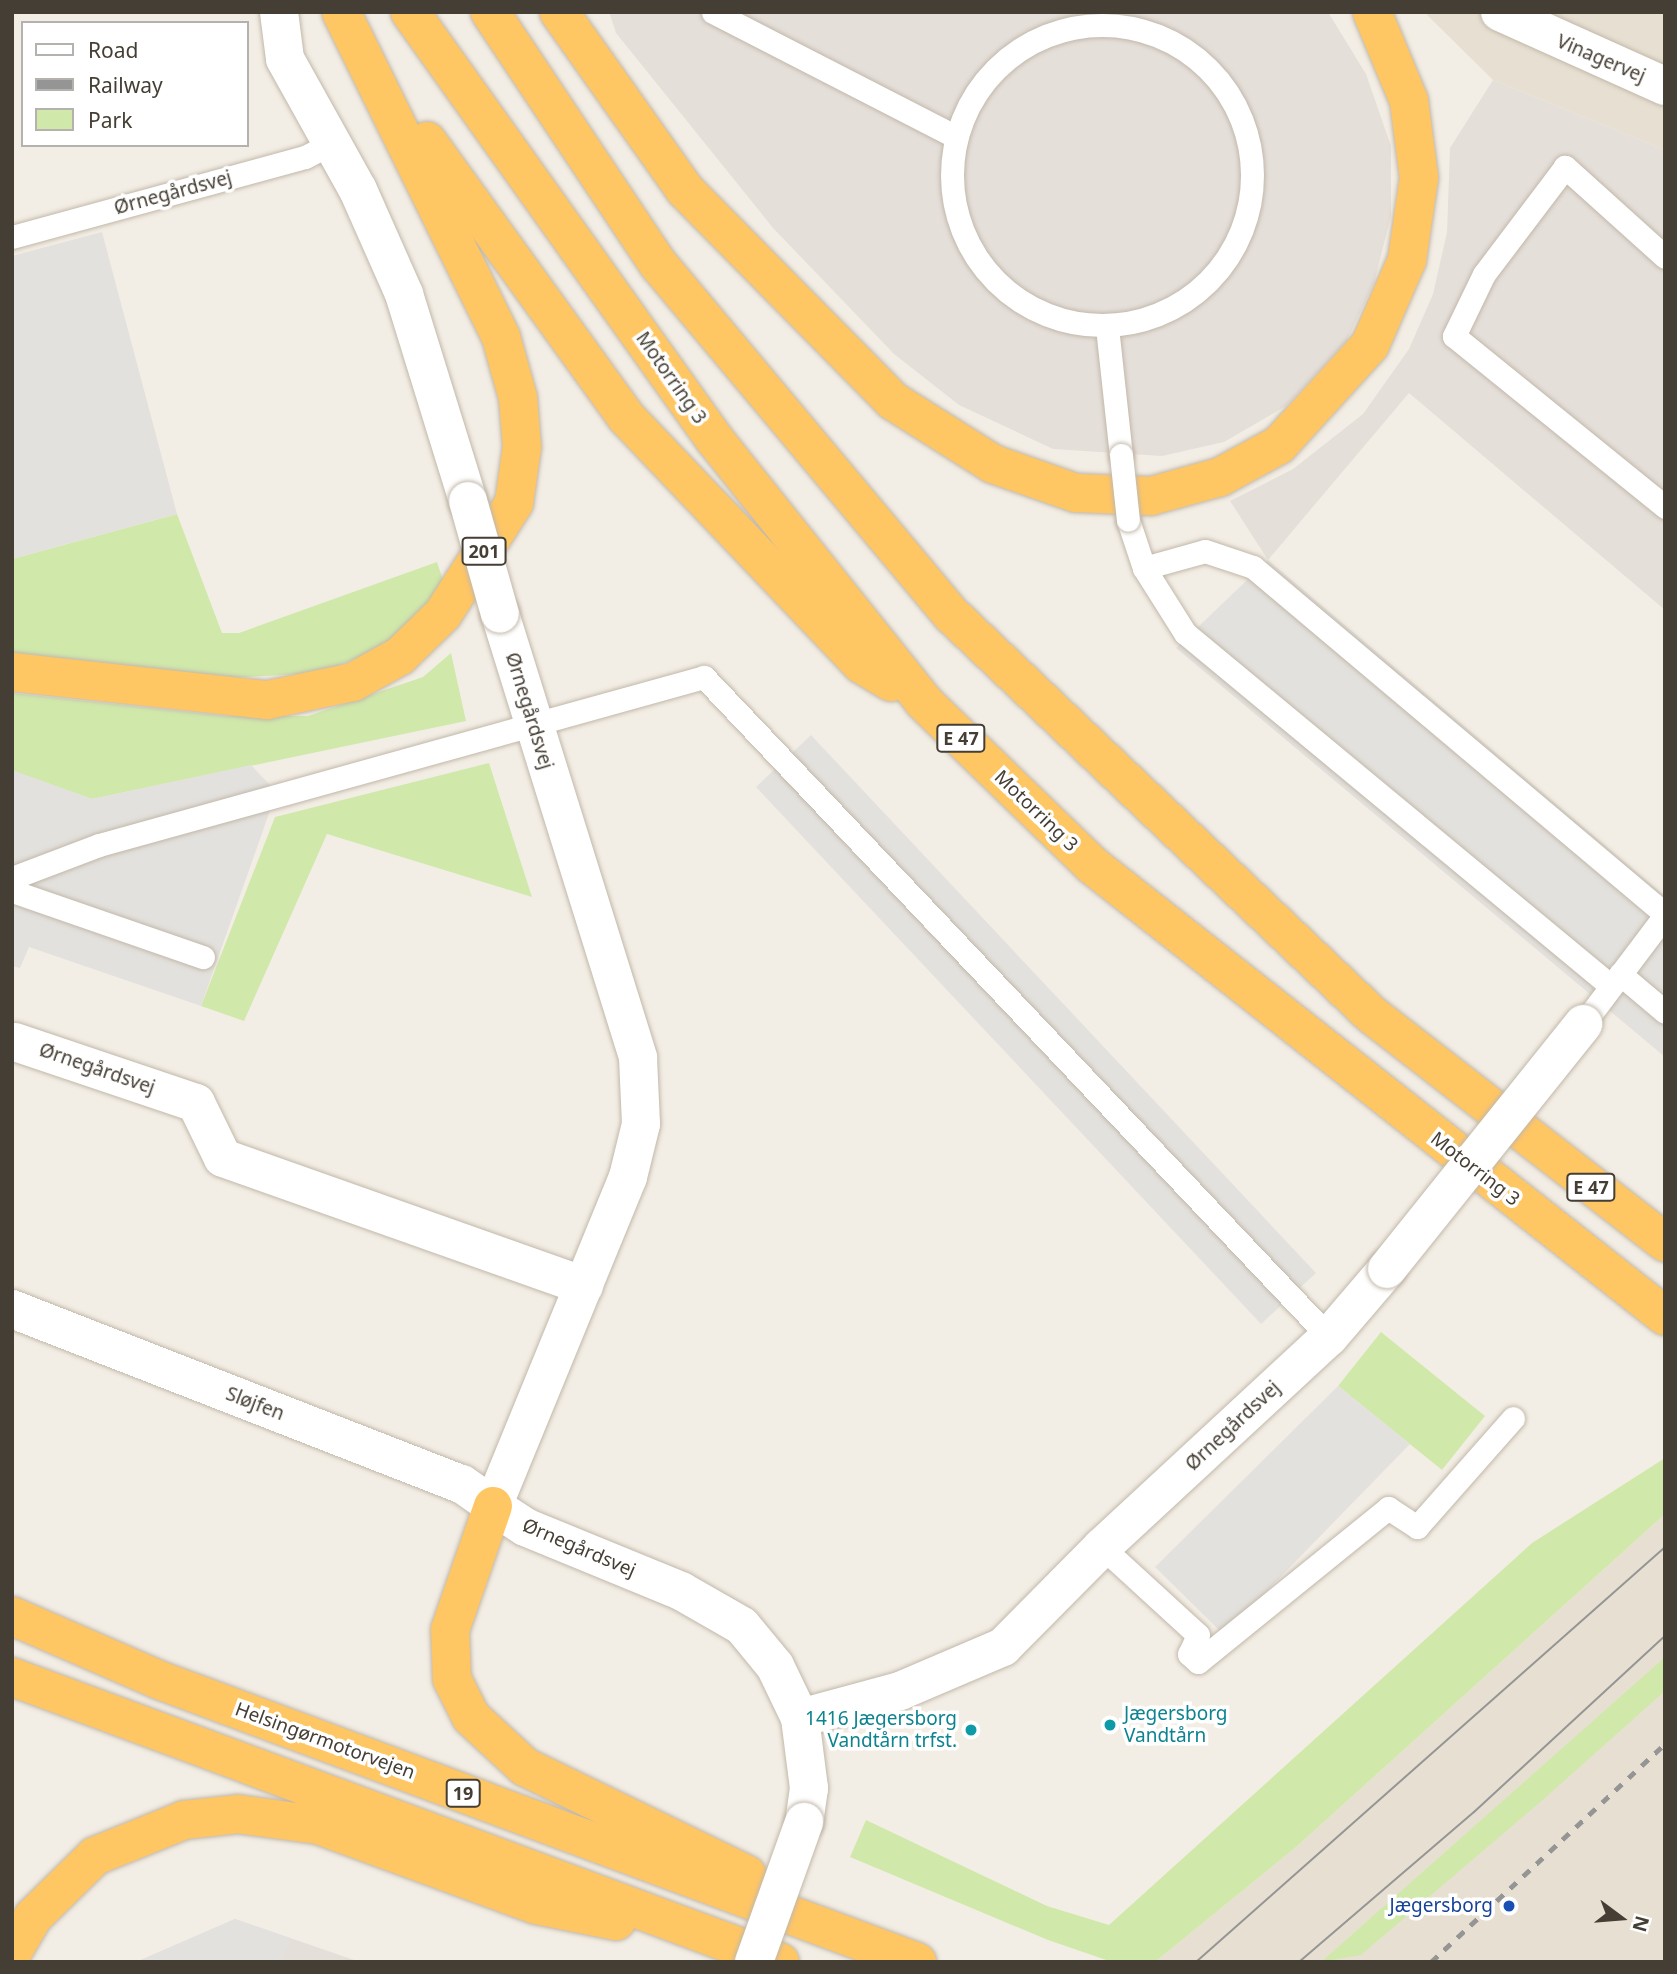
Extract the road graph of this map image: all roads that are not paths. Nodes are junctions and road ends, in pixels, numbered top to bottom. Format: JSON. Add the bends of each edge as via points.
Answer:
{"nodes":[{"id":1,"x":279,"y":12,"type":"edge"},
{"id":2,"x":341,"y":12,"type":"edge"},
{"id":3,"x":410,"y":12,"type":"edge"},
{"id":4,"x":490,"y":12,"type":"edge"},
{"id":5,"x":559,"y":12,"type":"edge"},
{"id":6,"x":713,"y":12,"type":"edge"},
{"id":7,"x":1372,"y":12,"type":"edge"},
{"id":8,"x":1500,"y":12,"type":"edge"},
{"id":9,"x":368,"y":60,"type":"junction"},
{"id":10,"x":1665,"y":86,"type":"edge"},
{"id":11,"x":956,"y":137,"type":"junction"},
{"id":12,"x":331,"y":144,"type":"junction"},
{"id":13,"x":12,"y":237,"type":"edge"},
{"id":14,"x":1665,"y":257,"type":"edge"},
{"id":15,"x":1107,"y":327,"type":"junction"},
{"id":16,"x":1665,"y":507,"type":"edge"},
{"id":17,"x":1144,"y":568,"type":"junction"},
{"id":18,"x":12,"y":672,"type":"edge"},
{"id":19,"x":924,"y":702,"type":"junction"},
{"id":20,"x":532,"y":723,"type":"junction"},
{"id":21,"x":12,"y":878,"type":"edge"},
{"id":22,"x":12,"y":891,"type":"edge"},
{"id":23,"x":1665,"y":915,"type":"edge"},
{"id":24,"x":204,"y":957,"type":"dead end"},
{"id":25,"x":1616,"y":980,"type":"junction"},
{"id":26,"x":1665,"y":1012,"type":"edge"},
{"id":27,"x":1583,"y":1024,"type":"joint"},
{"id":28,"x":15,"y":1042,"type":"dead end"},
{"id":29,"x":1665,"y":1242,"type":"edge"},
{"id":30,"x":584,"y":1286,"type":"junction"},
{"id":31,"x":12,"y":1310,"type":"edge"},
{"id":32,"x":1665,"y":1316,"type":"edge"},
{"id":33,"x":1329,"y":1337,"type":"junction"},
{"id":34,"x":1513,"y":1418,"type":"dead end"},
{"id":35,"x":493,"y":1506,"type":"junction"},
{"id":36,"x":1102,"y":1547,"type":"junction"},
{"id":37,"x":12,"y":1616,"type":"edge"},
{"id":38,"x":12,"y":1677,"type":"edge"},
{"id":39,"x":800,"y":1718,"type":"junction"},
{"id":40,"x":12,"y":1953,"type":"edge"},
{"id":41,"x":742,"y":1953,"type":"edge"},
{"id":42,"x":780,"y":1962,"type":"edge"},
{"id":43,"x":917,"y":1962,"type":"edge"},
{"id":44,"x":925,"y":1962,"type":"edge"}],
"edges":[{"from":1,"to":12,"type":"street","name":"Ørnegårdsvej","via":[[285,59]]},
{"from":2,"to":9,"type":"highway"},
{"from":3,"to":19,"type":"highway","name":"Motorring 3","number":"E 47","via":[[715,440]]},
{"from":4,"to":29,"type":"highway","number":"E 47","via":[[659,265],[953,617],[1372,1014]]},
{"from":5,"to":7,"type":"highway","via":[[685,190],[893,401],[993,464],[1076,493],[1151,496],[1220,477],[1279,445],[1370,345],[1407,260],[1419,178],[1409,101]]},
{"from":6,"to":11,"type":"lane"},
{"from":8,"to":10,"type":"street","name":"Vinagervej"},
{"from":9,"to":18,"type":"highway","number":"201","via":[[501,337],[519,410],[514,503],[443,614],[400,656],[353,682],[267,700]]},
{"from":9,"to":19,"type":"highway","via":[[626,417],[861,664]]},
{"from":11,"to":15,"type":"lane","via":[[951,177],[956,217],[972,253],[997,285],[1029,308],[1067,323]]},
{"from":11,"to":15,"type":"lane","via":[[975,93],[1006,58],[1071,29],[1094,24],[1142,29],[1185,49],[1220,80],[1248,145],[1253,169],[1248,216],[1227,259],[1195,294],[1153,318]]},
{"from":12,"to":13,"type":"lane","name":"Ørnegårdsvej","via":[[305,157]]},
{"from":12,"to":20,"type":"street","name":"Ørnegårdsvej","bridge":true,"via":[[404,294]]},
{"from":14,"to":16,"type":"lane","via":[[1565,167],[1484,274],[1454,336]]},
{"from":15,"to":17,"type":"lane","bridge":true,"via":[[1128,520]]},
{"from":17,"to":23,"type":"lane","via":[[1205,551],[1253,566]]},
{"from":17,"to":25,"type":"lane","via":[[1185,633]]},
{"from":19,"to":32,"type":"highway","name":"Motorring 3","number":"E 47","via":[[1092,865]]},
{"from":20,"to":21,"type":"lane","via":[[99,845]]},
{"from":20,"to":30,"type":"street","name":"Ørnegårdsvej","via":[[638,1058],[641,1124],[628,1177]]},
{"from":20,"to":33,"type":"lane","via":[[704,677]]},
{"from":22,"to":24,"type":"lane"},
{"from":23,"to":25,"type":"lane"},
{"from":25,"to":26,"type":"lane"},
{"from":25,"to":27,"type":"lane"},
{"from":27,"to":33,"type":"street","name":"Ørnegårdsvej","bridge":true},
{"from":28,"to":30,"type":"street","name":"Ørnegårdsvej","via":[[196,1102],[223,1158]]},
{"from":30,"to":35,"type":"street","name":"Ørnegårdsvej"},
{"from":31,"to":35,"type":"street","name":"Sløjfen","via":[[462,1485]]},
{"from":33,"to":36,"type":"street","name":"Ørnegårdsvej"},
{"from":34,"to":36,"type":"lane","via":[[1417,1527],[1388,1508],[1198,1662],[1189,1654],[1198,1636]]},
{"from":35,"to":39,"type":"street","name":"Ørnegårdsvej","via":[[525,1527],[681,1591],[742,1626],[775,1666]]},
{"from":35,"to":44,"type":"highway","via":[[450,1630],[452,1679],[484,1733],[525,1767]]},
{"from":36,"to":39,"type":"street","name":"Ørnegårdsvej","via":[[1003,1647],[900,1691]]},
{"from":37,"to":43,"type":"highway","name":"Helsingørmotorvejen","number":"19","via":[[159,1679]]},
{"from":38,"to":41,"type":"highway","number":"19"},
{"from":39,"to":41,"type":"street","name":"Ørnegårdsvej","bridge":true,"via":[[809,1788],[804,1822]]},
{"from":40,"to":41,"type":"highway","via":[[33,1917],[95,1856],[184,1821],[238,1814],[318,1825],[537,1905]]},
{"from":41,"to":42,"type":"highway","number":"19"}]}
